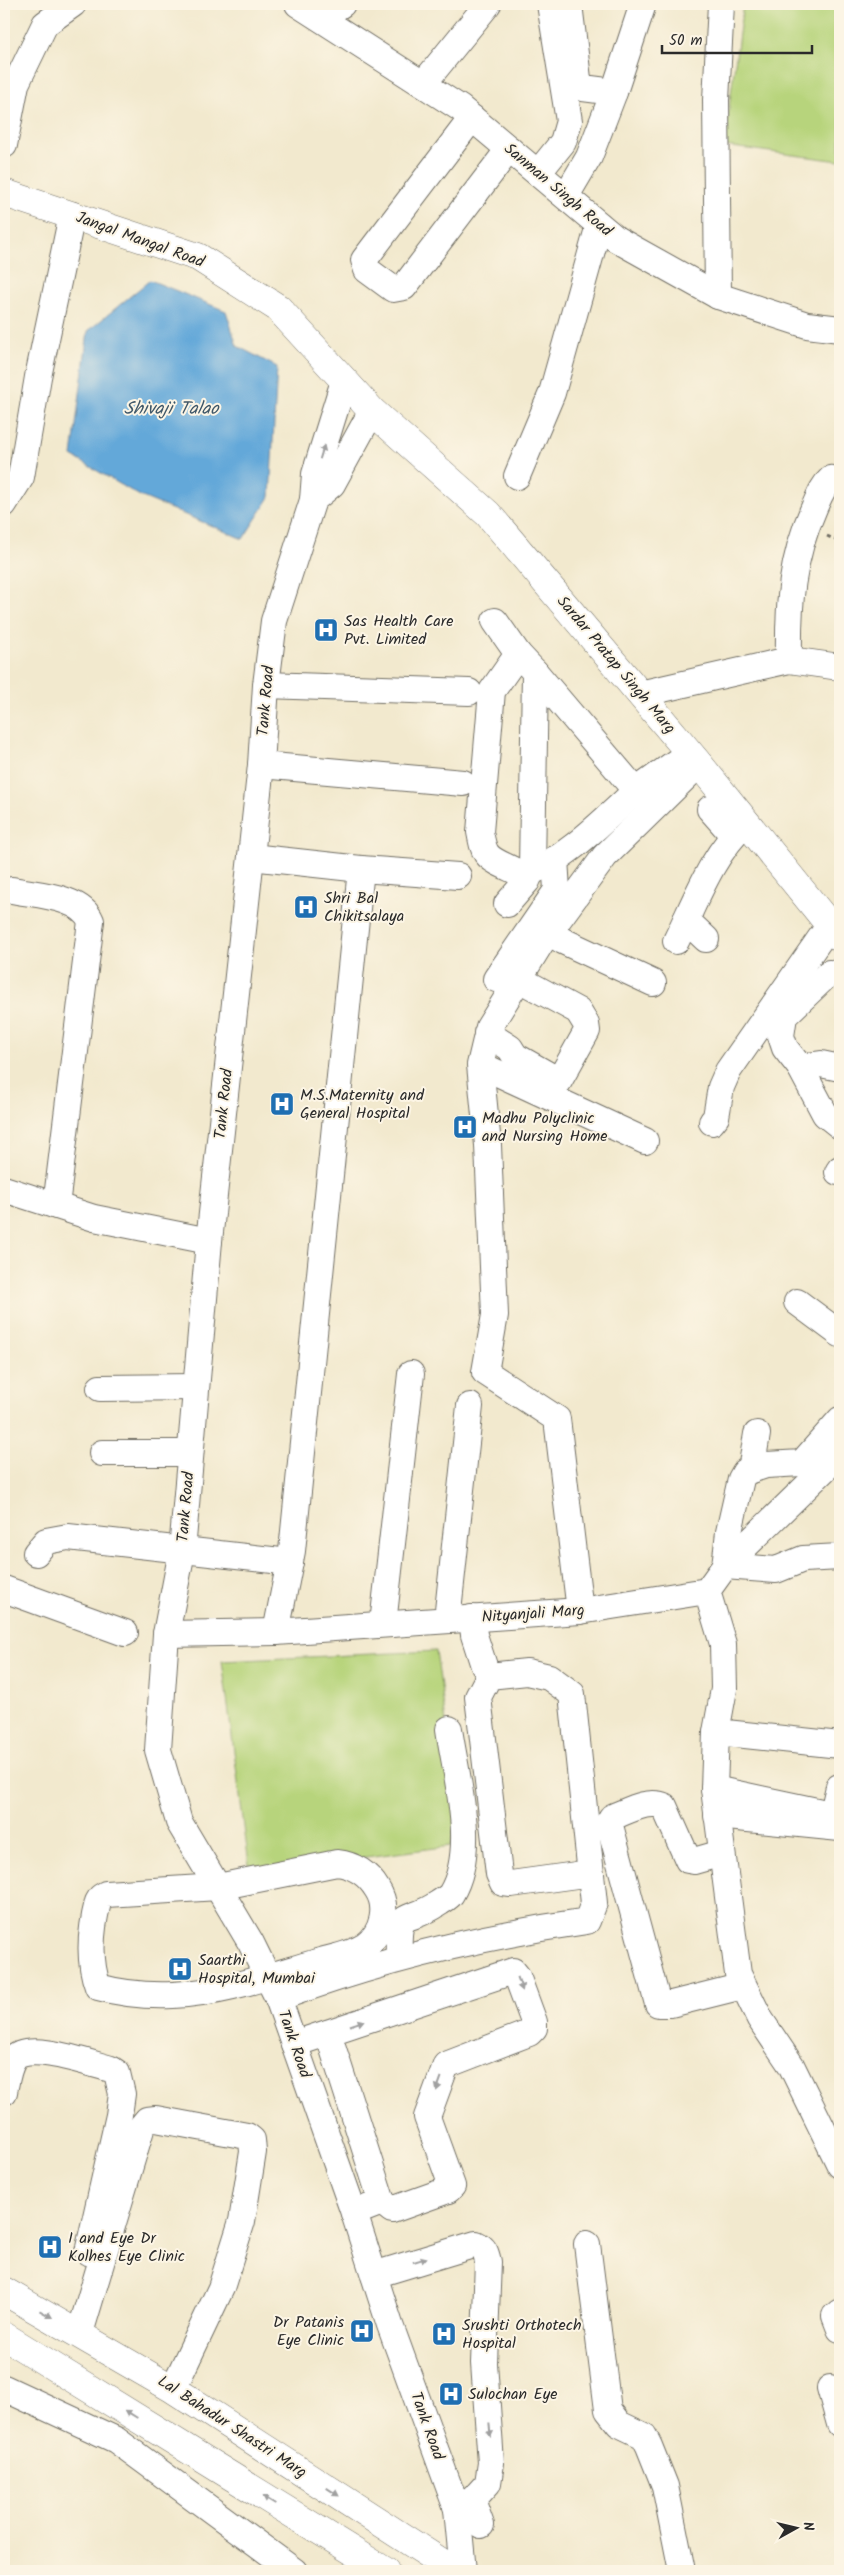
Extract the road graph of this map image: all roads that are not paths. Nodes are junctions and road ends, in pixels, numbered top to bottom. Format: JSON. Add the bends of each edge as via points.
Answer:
{"nodes":[{"id":1,"x":72,"y":4,"type":"edge"},
{"id":2,"x":298,"y":4,"type":"edge"},
{"id":3,"x":342,"y":4,"type":"edge"},
{"id":4,"x":488,"y":4,"type":"edge"},
{"id":5,"x":550,"y":4,"type":"edge"},
{"id":6,"x":569,"y":4,"type":"edge"},
{"id":7,"x":643,"y":4,"type":"edge"},
{"id":8,"x":721,"y":4,"type":"edge"},
{"id":9,"x":321,"y":18,"type":"junction"},
{"id":10,"x":422,"y":84,"type":"junction"},
{"id":11,"x":614,"y":92,"type":"junction"},
{"id":12,"x":472,"y":118,"type":"junction"},
{"id":13,"x":4,"y":146,"type":"edge"},
{"id":14,"x":509,"y":149,"type":"junction"},
{"id":15,"x":538,"y":173,"type":"junction"},
{"id":16,"x":4,"y":192,"type":"edge"},
{"id":17,"x":566,"y":196,"type":"junction"},
{"id":18,"x":72,"y":215,"type":"junction"},
{"id":19,"x":599,"y":225,"type":"junction"},
{"id":20,"x":718,"y":296,"type":"junction"},
{"id":21,"x":840,"y":329,"type":"edge"},
{"id":22,"x":344,"y":381,"type":"junction"},
{"id":23,"x":372,"y":411,"type":"junction"},
{"id":24,"x":516,"y":476,"type":"dead end"},
{"id":25,"x":840,"y":483,"type":"edge"},
{"id":26,"x":313,"y":500,"type":"junction"},
{"id":27,"x":4,"y":504,"type":"edge"},
{"id":28,"x":495,"y":621,"type":"dead end"},
{"id":29,"x":789,"y":660,"type":"junction"},
{"id":30,"x":527,"y":663,"type":"junction"},
{"id":31,"x":840,"y":667,"type":"edge"},
{"id":32,"x":266,"y":685,"type":"junction"},
{"id":33,"x":469,"y":692,"type":"dead end"},
{"id":34,"x":640,"y":694,"type":"junction"},
{"id":35,"x":694,"y":758,"type":"junction"},
{"id":36,"x":261,"y":766,"type":"junction"},
{"id":37,"x":463,"y":783,"type":"dead end"},
{"id":38,"x":636,"y":791,"type":"junction"},
{"id":39,"x":710,"y":809,"type":"dead end"},
{"id":40,"x":740,"y":829,"type":"junction"},
{"id":41,"x":251,"y":857,"type":"junction"},
{"id":42,"x":543,"y":865,"type":"junction"},
{"id":43,"x":361,"y":869,"type":"junction"},
{"id":44,"x":458,"y":876,"type":"dead end"},
{"id":45,"x":12,"y":890,"type":"dead end"},
{"id":46,"x":507,"y":904,"type":"dead end"},
{"id":47,"x":549,"y":932,"type":"junction"},
{"id":48,"x":834,"y":932,"type":"edge"},
{"id":49,"x":706,"y":939,"type":"dead end"},
{"id":50,"x":829,"y":973,"type":"dead end"},
{"id":51,"x":508,"y":979,"type":"junction"},
{"id":52,"x":653,"y":983,"type":"dead end"},
{"id":53,"x":488,"y":1033,"type":"junction"},
{"id":54,"x":485,"y":1067,"type":"junction"},
{"id":55,"x":800,"y":1067,"type":"junction"},
{"id":56,"x":840,"y":1068,"type":"edge"},
{"id":57,"x":712,"y":1122,"type":"dead end"},
{"id":58,"x":840,"y":1126,"type":"edge"},
{"id":59,"x":645,"y":1141,"type":"dead end"},
{"id":60,"x":4,"y":1189,"type":"edge"},
{"id":61,"x":56,"y":1206,"type":"junction"},
{"id":62,"x":209,"y":1241,"type":"junction"},
{"id":63,"x":797,"y":1302,"type":"dead end"},
{"id":64,"x":840,"y":1334,"type":"edge"},
{"id":65,"x":411,"y":1374,"type":"dead end"},
{"id":66,"x":196,"y":1387,"type":"junction"},
{"id":67,"x":100,"y":1388,"type":"dead end"},
{"id":68,"x":470,"y":1406,"type":"dead end"},
{"id":69,"x":840,"y":1420,"type":"edge"},
{"id":70,"x":757,"y":1434,"type":"dead end"},
{"id":71,"x":102,"y":1453,"type":"dead end"},
{"id":72,"x":190,"y":1453,"type":"junction"},
{"id":73,"x":840,"y":1454,"type":"edge"},
{"id":74,"x":751,"y":1470,"type":"junction"},
{"id":75,"x":182,"y":1551,"type":"junction"},
{"id":76,"x":36,"y":1553,"type":"dead end"},
{"id":77,"x":840,"y":1557,"type":"edge"},
{"id":78,"x":290,"y":1562,"type":"junction"},
{"id":79,"x":725,"y":1566,"type":"junction"},
{"id":80,"x":4,"y":1588,"type":"edge"},
{"id":81,"x":706,"y":1591,"type":"junction"},
{"id":82,"x":580,"y":1611,"type":"junction"},
{"id":83,"x":472,"y":1618,"type":"junction"},
{"id":84,"x":447,"y":1620,"type":"junction"},
{"id":85,"x":383,"y":1624,"type":"junction"},
{"id":86,"x":276,"y":1632,"type":"junction"},
{"id":87,"x":125,"y":1633,"type":"dead end"},
{"id":88,"x":166,"y":1634,"type":"junction"},
{"id":89,"x":484,"y":1666,"type":"dead end"},
{"id":90,"x":449,"y":1729,"type":"dead end"},
{"id":91,"x":716,"y":1732,"type":"junction"},
{"id":92,"x":840,"y":1745,"type":"edge"},
{"id":93,"x":839,"y":1787,"type":"dead end"},
{"id":94,"x":714,"y":1789,"type":"junction"},
{"id":95,"x":717,"y":1816,"type":"junction"},
{"id":96,"x":840,"y":1828,"type":"edge"},
{"id":97,"x":722,"y":1853,"type":"junction"},
{"id":98,"x":591,"y":1873,"type":"junction"},
{"id":99,"x":218,"y":1887,"type":"junction"},
{"id":100,"x":398,"y":1958,"type":"junction"},
{"id":101,"x":743,"y":1986,"type":"junction"},
{"id":102,"x":273,"y":1988,"type":"junction"},
{"id":103,"x":328,"y":2033,"type":"junction"},
{"id":104,"x":294,"y":2044,"type":"junction"},
{"id":105,"x":4,"y":2092,"type":"edge"},
{"id":106,"x":831,"y":2127,"type":"edge"},
{"id":107,"x":840,"y":2165,"type":"edge"},
{"id":108,"x":382,"y":2202,"type":"junction"},
{"id":109,"x":354,"y":2213,"type":"junction"},
{"id":110,"x":588,"y":2244,"type":"dead end"},
{"id":111,"x":374,"y":2275,"type":"junction"},
{"id":112,"x":4,"y":2291,"type":"edge"},
{"id":113,"x":840,"y":2312,"type":"edge"},
{"id":114,"x":840,"y":2329,"type":"edge"},
{"id":115,"x":75,"y":2330,"type":"junction"},
{"id":116,"x":4,"y":2336,"type":"edge"},
{"id":117,"x":4,"y":2388,"type":"edge"},
{"id":118,"x":830,"y":2388,"type":"dead end"},
{"id":119,"x":174,"y":2389,"type":"junction"},
{"id":120,"x":840,"y":2424,"type":"edge"},
{"id":121,"x":464,"y":2505,"type":"junction"},
{"id":122,"x":482,"y":2525,"type":"dead end"},
{"id":123,"x":294,"y":2571,"type":"edge"},
{"id":124,"x":385,"y":2571,"type":"edge"},
{"id":125,"x":455,"y":2571,"type":"edge"},
{"id":126,"x":463,"y":2571,"type":"edge"},
{"id":127,"x":682,"y":2571,"type":"edge"}],
"edges":[{"from":1,"to":13,"type":"street","via":[[45,24],[24,67],[16,84]]},
{"from":2,"to":9,"type":"street","name":"Sanman Singh Road"},
{"from":3,"to":9,"type":"street"},
{"from":4,"to":10,"type":"street"},
{"from":5,"to":15,"type":"street","via":[[569,121],[563,142]]},
{"from":6,"to":11,"type":"street","via":[[578,79],[583,88]]},
{"from":7,"to":11,"type":"street"},
{"from":8,"to":20,"type":"street","via":[[716,100]]},
{"from":9,"to":10,"type":"street","name":"Sanman Singh Road"},
{"from":10,"to":12,"type":"street","name":"Sanman Singh Road"},
{"from":11,"to":17,"type":"street","via":[[589,157]]},
{"from":12,"to":14,"type":"street","name":"Sanman Singh Road"},
{"from":12,"to":14,"type":"street","via":[[364,260],[368,270],[393,289],[404,287]]},
{"from":14,"to":15,"type":"street","name":"Sanman Singh Road"},
{"from":15,"to":17,"type":"street","name":"Sanman Singh Road"},
{"from":16,"to":18,"type":"main road","name":"Jangal Mangal Road"},
{"from":17,"to":19,"type":"street","name":"Sanman Singh Road"},
{"from":18,"to":22,"type":"main road","name":"Jangal Mangal Road","via":[[198,257],[278,308]]},
{"from":18,"to":27,"type":"street","via":[[21,477]]},
{"from":19,"to":20,"type":"street","name":"Sanman Singh Road","via":[[616,239]]},
{"from":19,"to":24,"type":"street","via":[[552,393]]},
{"from":20,"to":21,"type":"street","name":"Sanman Singh Road","via":[[807,325]]},
{"from":22,"to":23,"type":"main road","name":"Jangal Mangal Road"},
{"from":26,"to":22,"type":"street","name":"Tank Road","one_way":true,"via":[[316,474]]},
{"from":23,"to":26,"type":"street","via":[[332,484]]},
{"from":23,"to":34,"type":"main road","name":"Sardar Pratap Singh Marg","via":[[488,514]]},
{"from":25,"to":29,"type":"street","via":[[832,479],[824,485],[795,564],[789,612]]},
{"from":26,"to":32,"type":"street","name":"Tank Road","via":[[274,621]]},
{"from":28,"to":30,"type":"street"},
{"from":29,"to":31,"type":"street"},
{"from":29,"to":34,"type":"street"},
{"from":30,"to":38,"type":"street"},
{"from":30,"to":42,"type":"street"},
{"from":30,"to":42,"type":"street","via":[[492,691],[480,832],[484,853],[494,861],[521,873]]},
{"from":32,"to":33,"type":"street"},
{"from":32,"to":36,"type":"street","name":"Tank Road"},
{"from":34,"to":35,"type":"main road","name":"Sardar Pratap Singh Marg"},
{"from":35,"to":38,"type":"street"},
{"from":35,"to":40,"type":"main road","name":"Sardar Pratap Singh Marg"},
{"from":35,"to":47,"type":"street","via":[[626,849]]},
{"from":36,"to":37,"type":"street"},
{"from":36,"to":41,"type":"street","name":"Tank Road"},
{"from":38,"to":42,"type":"street"},
{"from":39,"to":40,"type":"street"},
{"from":40,"to":48,"type":"main road","name":"Sardar Pratap Singh Marg"},
{"from":40,"to":49,"type":"street","via":[[709,871],[681,930]]},
{"from":41,"to":43,"type":"street"},
{"from":41,"to":62,"type":"street","name":"Tank Road"},
{"from":42,"to":46,"type":"street"},
{"from":42,"to":51,"type":"street","via":[[557,890]]},
{"from":43,"to":44,"type":"street"},
{"from":43,"to":78,"type":"street"},
{"from":45,"to":61,"type":"street","via":[[71,902],[87,912],[91,921]]},
{"from":47,"to":51,"type":"street"},
{"from":47,"to":52,"type":"street","via":[[562,942]]},
{"from":48,"to":57,"type":"street","via":[[728,1071]]},
{"from":50,"to":55,"type":"street","via":[[784,1016],[781,1036]]},
{"from":51,"to":53,"type":"street"},
{"from":51,"to":53,"type":"street","via":[[578,1011],[586,1024],[587,1031],[569,1086],[514,1056],[510,1048]]},
{"from":53,"to":54,"type":"street"},
{"from":54,"to":59,"type":"street"},
{"from":54,"to":82,"type":"street","via":[[495,1315],[485,1372],[557,1420]]},
{"from":55,"to":56,"type":"street","via":[[821,1064]]},
{"from":55,"to":58,"type":"street","via":[[825,1114]]},
{"from":60,"to":61,"type":"street"},
{"from":61,"to":62,"type":"street","via":[[94,1218]]},
{"from":62,"to":66,"type":"street","name":"Tank Road"},
{"from":63,"to":64,"type":"street"},
{"from":65,"to":85,"type":"street"},
{"from":66,"to":67,"type":"street"},
{"from":66,"to":72,"type":"street","name":"Tank Road"},
{"from":68,"to":84,"type":"street"},
{"from":69,"to":74,"type":"street","via":[[802,1462],[766,1465]]},
{"from":70,"to":74,"type":"street"},
{"from":71,"to":72,"type":"street"},
{"from":72,"to":75,"type":"street","name":"Tank Road"},
{"from":73,"to":79,"type":"street"},
{"from":74,"to":79,"type":"street","via":[[745,1472],[741,1479],[728,1532]]},
{"from":75,"to":76,"type":"street","via":[[68,1537],[46,1541]]},
{"from":75,"to":78,"type":"street"},
{"from":75,"to":88,"type":"street","name":"Tank Road"},
{"from":77,"to":79,"type":"street","via":[[803,1559],[776,1570]]},
{"from":78,"to":86,"type":"street"},
{"from":79,"to":81,"type":"street"},
{"from":80,"to":87,"type":"street"},
{"from":81,"to":82,"type":"street","name":"Nityanjali Marg"},
{"from":81,"to":91,"type":"street","via":[[723,1644],[724,1689]]},
{"from":82,"to":83,"type":"street","name":"Nityanjali Marg"},
{"from":83,"to":84,"type":"street","name":"Nityanjali Marg"},
{"from":83,"to":89,"type":"street"},
{"from":84,"to":85,"type":"street","name":"Nityanjali Marg"},
{"from":85,"to":86,"type":"street","name":"Nityanjali Marg"},
{"from":86,"to":88,"type":"street","name":"Nityanjali Marg"},
{"from":88,"to":99,"type":"street","name":"Tank Road","via":[[158,1750],[180,1822]]},
{"from":90,"to":100,"type":"street","via":[[462,1813],[463,1860],[450,1896],[431,1909],[410,1915],[401,1922]]},
{"from":91,"to":92,"type":"street"},
{"from":91,"to":94,"type":"street"},
{"from":93,"to":94,"type":"street","via":[[834,1808],[826,1813]]},
{"from":94,"to":95,"type":"street"},
{"from":95,"to":96,"type":"street"},
{"from":95,"to":97,"type":"street"},
{"from":97,"to":101,"type":"street","via":[[738,1974]]},
{"from":97,"to":101,"type":"street","via":[[688,1860],[664,1806],[659,1804],[651,1803],[612,1816],[609,1822],[658,2004],[671,2004]]},
{"from":98,"to":98,"type":"street","via":[[572,1694],[549,1676],[528,1672],[489,1676],[478,1697],[499,1874],[503,1883]]},
{"from":98,"to":100,"type":"street","via":[[594,1903],[587,1921],[530,1929]]},
{"from":99,"to":102,"type":"street","name":"Tank Road"},
{"from":99,"to":102,"type":"street","via":[[337,1863],[357,1869],[378,1890],[384,1918],[365,1946]]},
{"from":99,"to":102,"type":"street","via":[[106,1894],[101,1897],[94,1917],[92,1944],[98,1987],[124,1994],[175,1995]]},
{"from":100,"to":102,"type":"street"},
{"from":101,"to":106,"type":"street","via":[[760,2019]]},
{"from":102,"to":104,"type":"street","name":"Tank Road"},
{"from":103,"to":104,"type":"street"},
{"from":103,"to":108,"type":"street"},
{"from":103,"to":108,"type":"street","one_way":true,"via":[[513,1971],[534,2022],[529,2033],[446,2066],[427,2117],[452,2186],[392,2210]]},
{"from":104,"to":109,"type":"street","name":"Tank Road"},
{"from":105,"to":115,"type":"street","via":[[14,2059],[22,2053],[38,2051],[111,2069],[117,2073],[120,2082],[119,2115]]},
{"from":106,"to":107,"type":"street"},
{"from":108,"to":109,"type":"street"},
{"from":109,"to":111,"type":"street","name":"Tank Road"},
{"from":110,"to":127,"type":"street","via":[[608,2410],[619,2424],[644,2436],[649,2446],[665,2486]]},
{"from":111,"to":121,"type":"street","name":"Tank Road","via":[[390,2325]]},
{"from":111,"to":121,"type":"street","one_way":true,"via":[[476,2244],[486,2253],[484,2363],[491,2463],[488,2484]]},
{"from":112,"to":115,"type":"main road","name":"Lal Bahadur Shastri Marg","one_way":true},
{"from":113,"to":114,"type":"street","via":[[835,2316]]},
{"from":115,"to":119,"type":"main road","name":"Lal Bahadur Shastri Marg"},
{"from":115,"to":119,"type":"street","via":[[142,2126],[147,2120],[247,2136],[252,2140],[253,2152],[242,2221],[221,2288]]},
{"from":124,"to":116,"type":"main road","one_way":true},
{"from":117,"to":123,"type":"street","via":[[116,2440]]},
{"from":118,"to":120,"type":"street"},
{"from":119,"to":125,"type":"main road","name":"Lal Bahadur Shastri Marg","one_way":true},
{"from":121,"to":122,"type":"street"},
{"from":121,"to":126,"type":"street","name":"Tank Road"}]}
